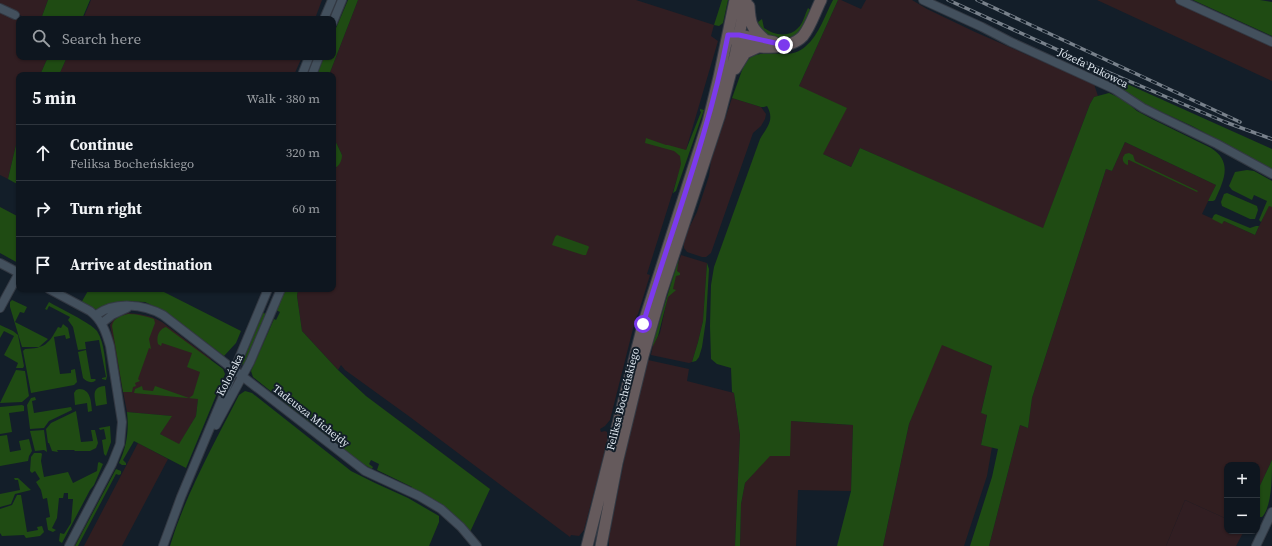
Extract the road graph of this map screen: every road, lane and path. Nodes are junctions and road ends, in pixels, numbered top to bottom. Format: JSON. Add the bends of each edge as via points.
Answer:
{"nodes":[{"id":1,"x":332,"y":0,"type":"edge"},
{"id":2,"x":342,"y":0,"type":"edge"},
{"id":3,"x":735,"y":0,"type":"edge"},
{"id":4,"x":747,"y":0,"type":"edge"},
{"id":5,"x":821,"y":0,"type":"edge"},
{"id":6,"x":923,"y":0,"type":"edge"},
{"id":7,"x":1180,"y":0,"type":"edge"},
{"id":8,"x":0,"y":8,"type":"edge"},
{"id":9,"x":15,"y":15,"type":"dead end"},
{"id":10,"x":325,"y":16,"type":"edge"},
{"id":11,"x":335,"y":16,"type":"edge"},
{"id":12,"x":728,"y":35,"type":"junction"},
{"id":13,"x":738,"y":38,"type":"junction"},
{"id":14,"x":1272,"y":42,"type":"edge"},
{"id":15,"x":761,"y":43,"type":"junction"},
{"id":16,"x":308,"y":60,"type":"edge"},
{"id":17,"x":318,"y":60,"type":"edge"},
{"id":18,"x":303,"y":72,"type":"edge"},
{"id":19,"x":313,"y":72,"type":"edge"},
{"id":20,"x":729,"y":78,"type":"junction"},
{"id":21,"x":1272,"y":174,"type":"edge"},
{"id":22,"x":0,"y":263,"type":"edge"},
{"id":23,"x":16,"y":271,"type":"edge"},
{"id":24,"x":16,"y":279,"type":"edge"},
{"id":25,"x":54,"y":292,"type":"edge"},
{"id":26,"x":267,"y":292,"type":"edge"},
{"id":27,"x":280,"y":292,"type":"edge"},
{"id":28,"x":130,"y":306,"type":"junction"},
{"id":29,"x":0,"y":308,"type":"edge"},
{"id":30,"x":96,"y":315,"type":"junction"},
{"id":31,"x":102,"y":323,"type":"junction"},
{"id":32,"x":235,"y":371,"type":"junction"},
{"id":33,"x":242,"y":377,"type":"junction"},
{"id":34,"x":193,"y":469,"type":"junction"},
{"id":35,"x":1272,"y":512,"type":"edge"},
{"id":36,"x":69,"y":546,"type":"edge"},
{"id":37,"x":163,"y":546,"type":"edge"},
{"id":38,"x":477,"y":546,"type":"edge"},
{"id":39,"x":587,"y":546,"type":"edge"},
{"id":40,"x":601,"y":546,"type":"edge"},
{"id":41,"x":1256,"y":546,"type":"edge"}],
"edges":[{"from":1,"to":10,"type":"street"},
{"from":2,"to":11,"type":"street"},
{"from":3,"to":12,"type":"main road","name":"Feliksa Bocheńskiego"},
{"from":4,"to":13,"type":"main road","name":"Feliksa Bocheńskiego"},
{"from":4,"to":15,"type":"main road","via":[[751,24]]},
{"from":5,"to":15,"type":"main road","via":[[804,34],[794,42],[774,47]]},
{"from":6,"to":21,"type":"street","name":"Józefa Pukowca","via":[[1104,84],[1159,116]]},
{"from":7,"to":14,"type":"street"},
{"from":8,"to":9,"type":"street"},
{"from":12,"to":13,"type":"main road"},
{"from":12,"to":39,"type":"main road","name":"Feliksa Bocheńskiego","via":[[704,134],[636,347]]},
{"from":13,"to":15,"type":"main road"},
{"from":13,"to":20,"type":"main road","name":"Feliksa Bocheńskiego"},
{"from":15,"to":20,"type":"main road","via":[[745,53]]},
{"from":16,"to":18,"type":"street"},
{"from":17,"to":19,"type":"street"},
{"from":20,"to":40,"type":"main road","name":"Feliksa Bocheńskiego","via":[[719,117],[650,329],[620,449]]},
{"from":22,"to":23,"type":"street"},
{"from":24,"to":29,"type":"street"},
{"from":25,"to":30,"type":"street"},
{"from":26,"to":32,"type":"street","name":"Kolońska"},
{"from":27,"to":33,"type":"street","name":"Kolońska"},
{"from":28,"to":30,"type":"street","name":"Tadeusza Michejdy","via":[[115,306]]},
{"from":28,"to":31,"type":"street"},
{"from":28,"to":32,"type":"street","name":"Tadeusza Michejdy","via":[[145,308],[163,315]]},
{"from":30,"to":31,"type":"street"},
{"from":31,"to":36,"type":"street","via":[[110,346],[121,415],[121,436],[112,464]]},
{"from":32,"to":33,"type":"street","name":"Tadeusza Michejdy"},
{"from":32,"to":34,"type":"street","name":"Kolońska"},
{"from":33,"to":34,"type":"street","name":"Kolońska"},
{"from":33,"to":38,"type":"street","name":"Tadeusza Michejdy","via":[[365,471],[441,509]]},
{"from":34,"to":37,"type":"street","name":"Kolońska"},
{"from":35,"to":41,"type":"street"}]}
